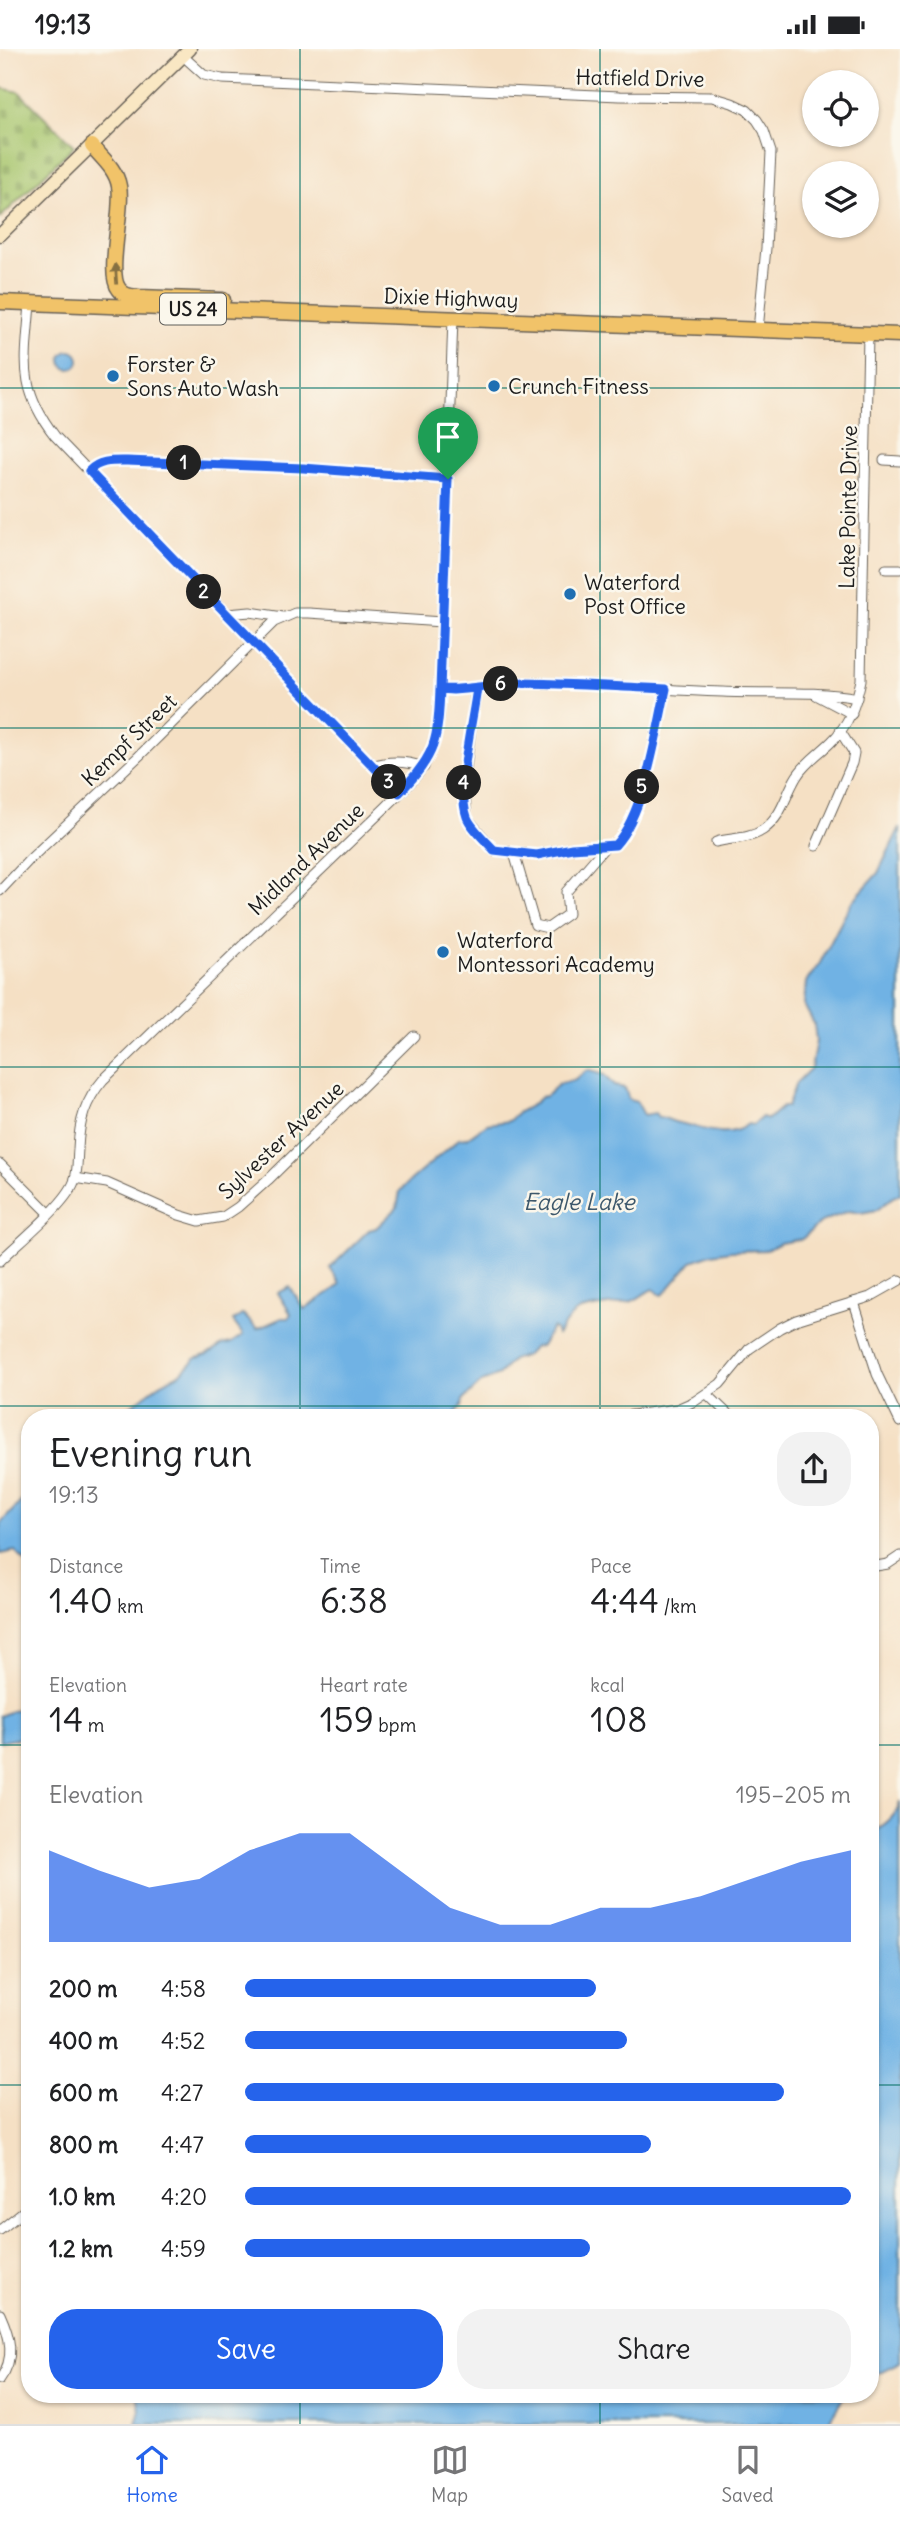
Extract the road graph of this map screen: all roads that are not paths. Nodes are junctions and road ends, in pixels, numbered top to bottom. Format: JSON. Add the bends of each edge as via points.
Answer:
{"nodes":[{"id":1,"x":187,"y":53,"type":"edge"},
{"id":2,"x":92,"y":146,"type":"junction"},
{"id":3,"x":0,"y":235,"type":"edge"},
{"id":4,"x":0,"y":302,"type":"edge"},
{"id":5,"x":30,"y":303,"type":"junction"},
{"id":6,"x":264,"y":311,"type":"junction"},
{"id":7,"x":453,"y":319,"type":"junction"},
{"id":8,"x":758,"y":330,"type":"junction"},
{"id":9,"x":868,"y":334,"type":"junction"},
{"id":10,"x":900,"y":335,"type":"edge"},
{"id":11,"x":884,"y":460,"type":"dead end"},
{"id":12,"x":900,"y":461,"type":"edge"},
{"id":13,"x":89,"y":471,"type":"junction"},
{"id":14,"x":448,"y":479,"type":"junction"},
{"id":15,"x":886,"y":569,"type":"dead end"},
{"id":16,"x":900,"y":569,"type":"edge"},
{"id":17,"x":227,"y":614,"type":"junction"},
{"id":18,"x":283,"y":617,"type":"junction"},
{"id":19,"x":442,"y":622,"type":"junction"},
{"id":20,"x":254,"y":643,"type":"junction"},
{"id":21,"x":477,"y":688,"type":"junction"},
{"id":22,"x":440,"y":689,"type":"junction"},
{"id":23,"x":666,"y":689,"type":"junction"},
{"id":24,"x":816,"y":695,"type":"junction"},
{"id":25,"x":857,"y":698,"type":"junction"},
{"id":26,"x":852,"y":714,"type":"junction"},
{"id":27,"x":840,"y":731,"type":"junction"},
{"id":28,"x":373,"y":766,"type":"junction"},
{"id":29,"x":424,"y":767,"type":"junction"},
{"id":30,"x":399,"y":793,"type":"junction"},
{"id":31,"x":716,"y":842,"type":"dead end"},
{"id":32,"x":816,"y":846,"type":"dead end"},
{"id":33,"x":605,"y":847,"type":"junction"},
{"id":34,"x":514,"y":853,"type":"junction"},
{"id":35,"x":4,"y":879,"type":"edge"},
{"id":36,"x":0,"y":891,"type":"edge"},
{"id":37,"x":414,"y":1036,"type":"dead end"},
{"id":38,"x":0,"y":1164,"type":"edge"},
{"id":39,"x":75,"y":1178,"type":"junction"},
{"id":40,"x":49,"y":1213,"type":"junction"},
{"id":41,"x":0,"y":1261,"type":"edge"},
{"id":42,"x":900,"y":1280,"type":"edge"},
{"id":43,"x":854,"y":1302,"type":"junction"},
{"id":44,"x":707,"y":1394,"type":"junction"},
{"id":45,"x":677,"y":1409,"type":"edge"},
{"id":46,"x":722,"y":1409,"type":"edge"},
{"id":47,"x":900,"y":1422,"type":"edge"},
{"id":48,"x":900,"y":1556,"type":"edge"},
{"id":49,"x":879,"y":1566,"type":"edge"},
{"id":50,"x":21,"y":2213,"type":"edge"},
{"id":51,"x":0,"y":2230,"type":"edge"},
{"id":52,"x":0,"y":2314,"type":"edge"},
{"id":53,"x":0,"y":2379,"type":"edge"}],
"edges":[{"from":1,"to":2,"type":"main road"},
{"from":1,"to":8,"type":"street","name":"Hatfield Drive","via":[[204,75],[222,79],[712,97],[747,110],[764,131],[771,152]]},
{"from":2,"to":3,"type":"main road"},
{"from":6,"to":2,"type":"main road","one_way":true,"via":[[246,302],[139,297],[120,291],[114,276],[119,182]]},
{"from":4,"to":5,"type":"main road","name":"Dixie Highway","number":"US 24"},
{"from":5,"to":6,"type":"main road","name":"Dixie Highway","number":"US 24"},
{"from":5,"to":13,"type":"street","via":[[26,359],[30,396],[55,436]]},
{"from":6,"to":7,"type":"main road","name":"Dixie Highway","number":"US 24"},
{"from":7,"to":8,"type":"main road","name":"Dixie Highway","number":"US 24"},
{"from":7,"to":14,"type":"street","name":"Midland Avenue"},
{"from":8,"to":9,"type":"main road","name":"Dixie Highway","number":"US 24"},
{"from":9,"to":10,"type":"main road","name":"Dixie Highway","number":"US 24"},
{"from":9,"to":25,"type":"street","name":"Lake Pointe Drive"},
{"from":11,"to":12,"type":"street"},
{"from":13,"to":14,"type":"street","via":[[107,461],[127,461]]},
{"from":13,"to":17,"type":"street"},
{"from":14,"to":19,"type":"street","name":"Midland Avenue"},
{"from":15,"to":16,"type":"street"},
{"from":17,"to":18,"type":"street"},
{"from":17,"to":20,"type":"street"},
{"from":18,"to":19,"type":"street","via":[[309,613]]},
{"from":18,"to":20,"type":"street","name":"Kempf Street"},
{"from":19,"to":22,"type":"street","name":"Midland Avenue"},
{"from":20,"to":28,"type":"street"},
{"from":20,"to":35,"type":"street","name":"Kempf Street"},
{"from":21,"to":22,"type":"street"},
{"from":21,"to":23,"type":"street","via":[[536,683]]},
{"from":21,"to":34,"type":"street","via":[[464,784],[467,818],[494,850]]},
{"from":22,"to":29,"type":"street","name":"Midland Avenue","via":[[436,740]]},
{"from":23,"to":24,"type":"street"},
{"from":23,"to":33,"type":"street","via":[[637,804],[624,836]]},
{"from":24,"to":25,"type":"street"},
{"from":24,"to":26,"type":"street"},
{"from":25,"to":26,"type":"street","name":"Lake Pointe Drive"},
{"from":26,"to":27,"type":"street","name":"Lake Pointe Drive"},
{"from":27,"to":31,"type":"street","name":"Lake Pointe Drive","via":[[798,774],[783,808],[768,825],[747,837]]},
{"from":27,"to":32,"type":"street","via":[[854,753],[852,763]]},
{"from":28,"to":29,"type":"street","via":[[397,762]]},
{"from":28,"to":30,"type":"street"},
{"from":29,"to":30,"type":"street","name":"Midland Avenue"},
{"from":30,"to":39,"type":"street","name":"Midland Avenue","via":[[91,1094],[84,1110]]},
{"from":33,"to":34,"type":"street","via":[[537,855]]},
{"from":33,"to":34,"type":"street","via":[[566,892],[568,914],[548,928],[535,925]]},
{"from":35,"to":36,"type":"street","name":"Kempf Street"},
{"from":37,"to":39,"type":"street","name":"Sylvester Avenue","via":[[223,1217],[199,1221],[114,1186]]},
{"from":38,"to":40,"type":"street"},
{"from":39,"to":40,"type":"street","name":"Midland Avenue"},
{"from":40,"to":41,"type":"street","name":"Midland Avenue"},
{"from":42,"to":43,"type":"street"},
{"from":43,"to":44,"type":"street","via":[[796,1320],[758,1341]]},
{"from":43,"to":47,"type":"street","via":[[877,1374]]},
{"from":44,"to":45,"type":"street"},
{"from":44,"to":46,"type":"street"},
{"from":48,"to":49,"type":"street"},
{"from":50,"to":51,"type":"street"},
{"from":52,"to":53,"type":"street","via":[[11,2350]]}]}
